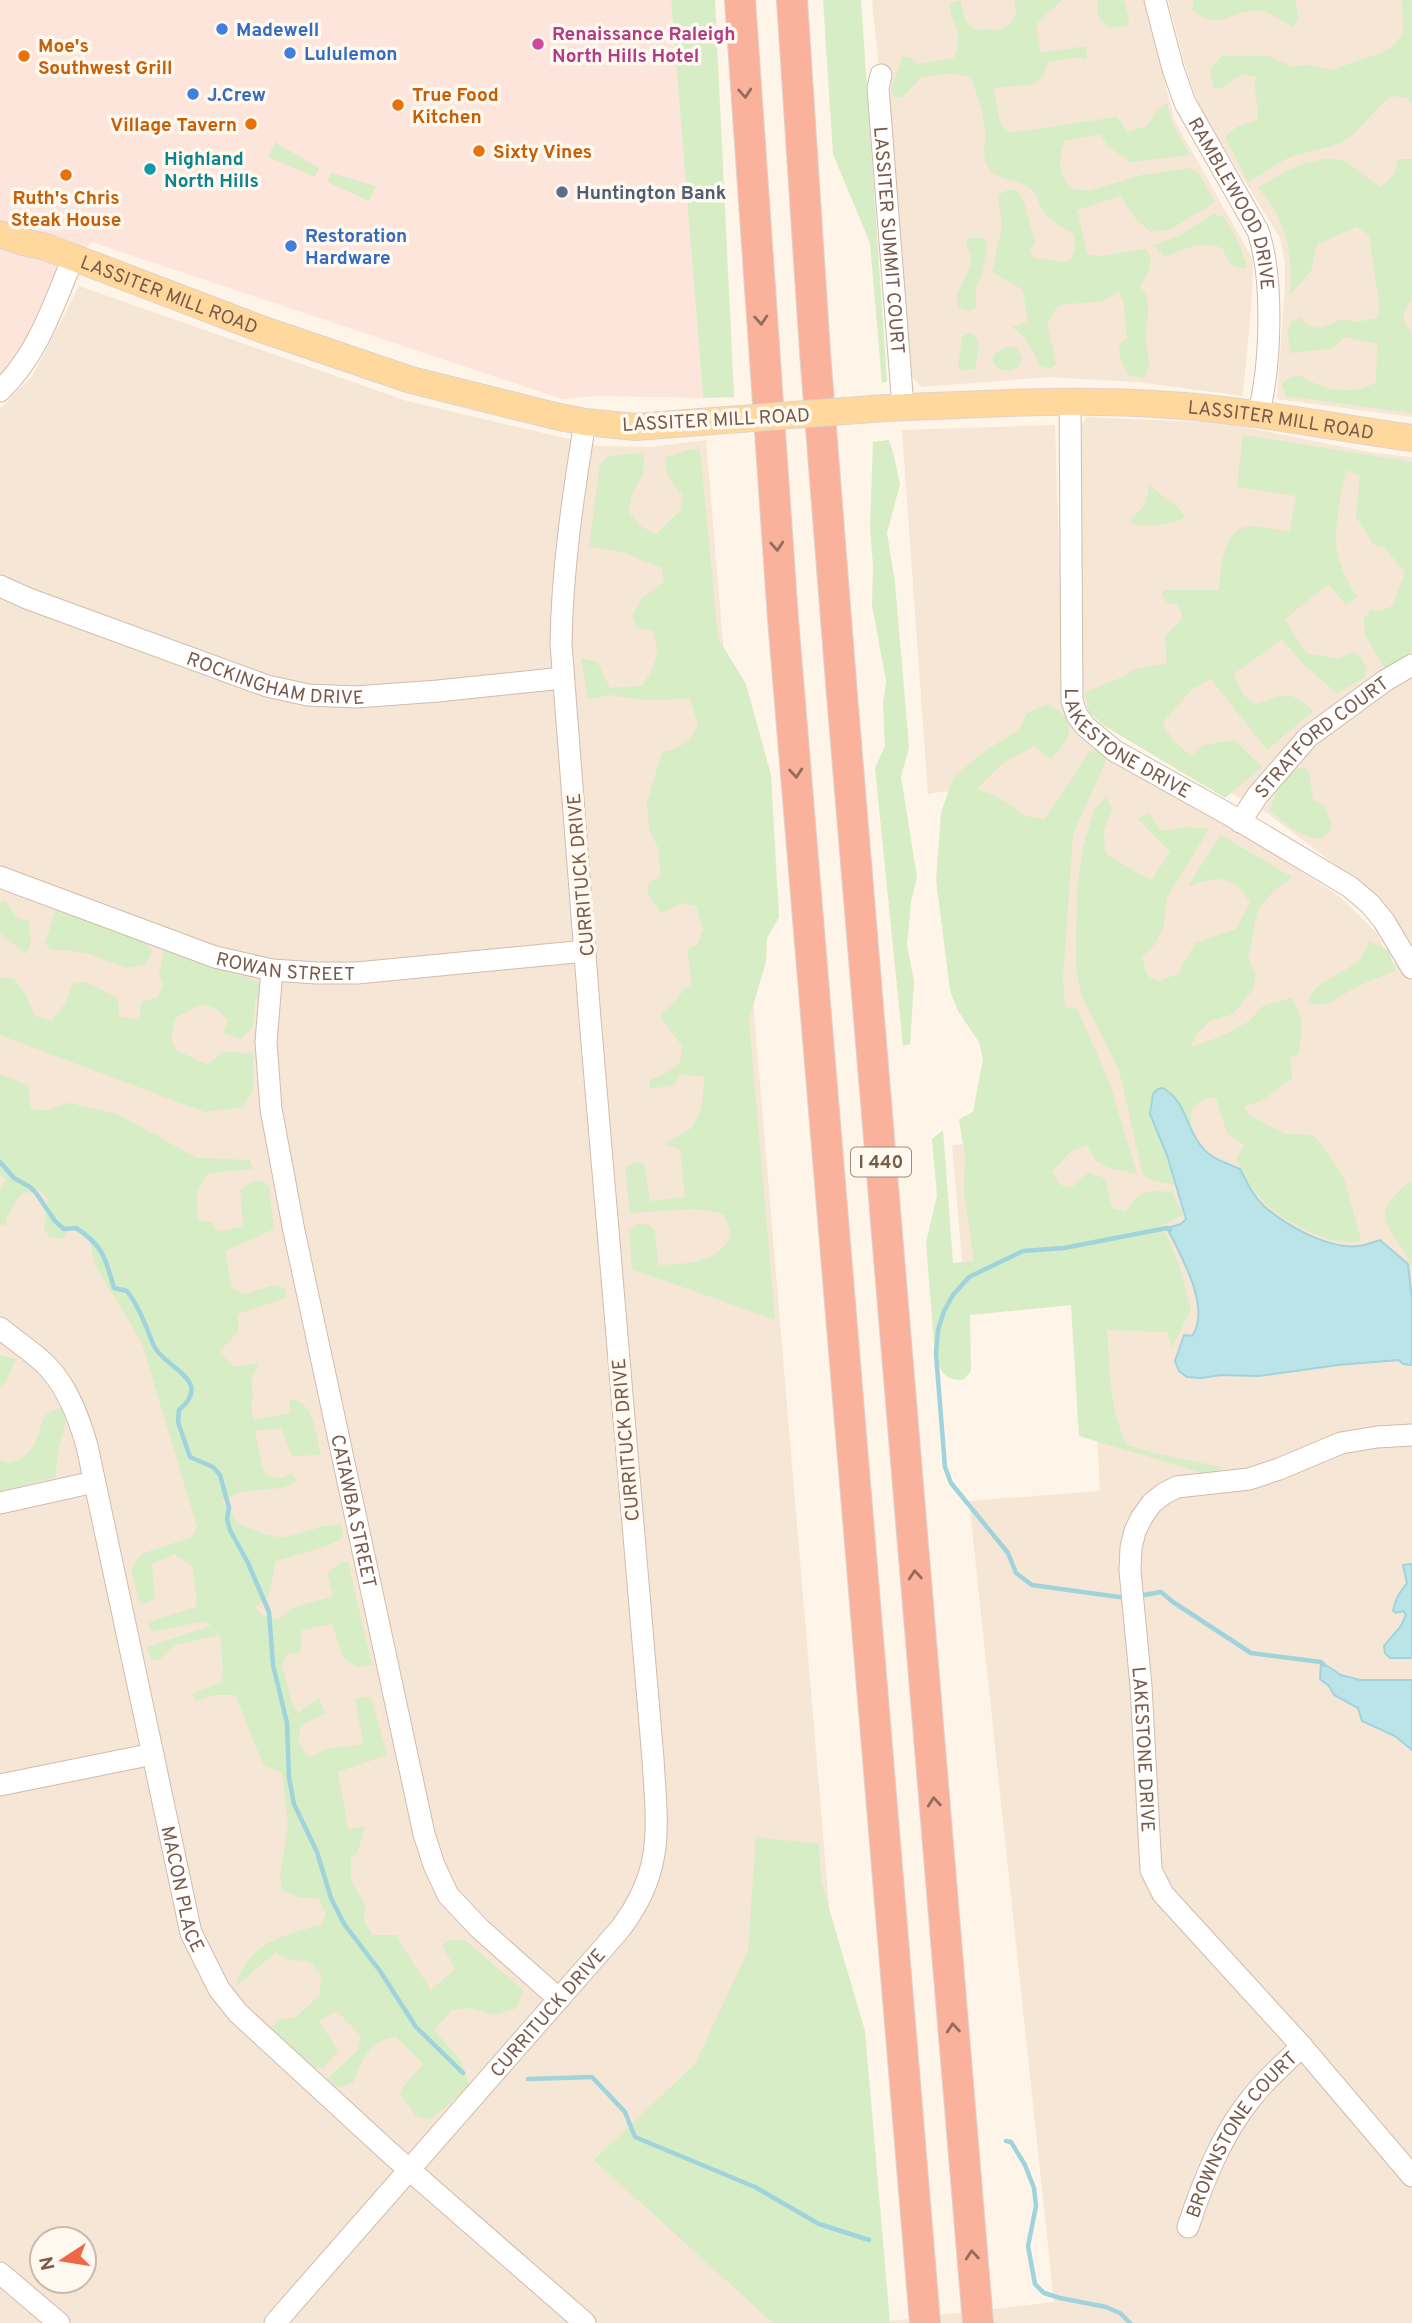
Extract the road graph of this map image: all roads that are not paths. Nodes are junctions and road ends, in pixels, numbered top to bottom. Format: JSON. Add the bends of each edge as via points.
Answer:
{"nodes":[{"id":1,"x":740,"y":0,"type":"edge"},
{"id":2,"x":792,"y":0,"type":"edge"},
{"id":3,"x":1155,"y":0,"type":"edge"},
{"id":4,"x":881,"y":75,"type":"dead end"},
{"id":5,"x":0,"y":216,"type":"edge"},
{"id":6,"x":0,"y":234,"type":"edge"},
{"id":7,"x":46,"y":247,"type":"junction"},
{"id":8,"x":73,"y":258,"type":"junction"},
{"id":9,"x":0,"y":391,"type":"edge"},
{"id":10,"x":1070,"y":400,"type":"junction"},
{"id":11,"x":895,"y":408,"type":"junction"},
{"id":12,"x":1258,"y":416,"type":"junction"},
{"id":13,"x":584,"y":422,"type":"junction"},
{"id":14,"x":1412,"y":438,"type":"edge"},
{"id":15,"x":0,"y":586,"type":"edge"},
{"id":16,"x":1412,"y":665,"type":"edge"},
{"id":17,"x":563,"y":678,"type":"junction"},
{"id":18,"x":1240,"y":822,"type":"junction"},
{"id":19,"x":0,"y":877,"type":"edge"},
{"id":20,"x":586,"y":951,"type":"junction"},
{"id":21,"x":1412,"y":968,"type":"edge"},
{"id":22,"x":272,"y":970,"type":"junction"},
{"id":23,"x":0,"y":1328,"type":"edge"},
{"id":24,"x":1412,"y":1434,"type":"edge"},
{"id":25,"x":94,"y":1482,"type":"junction"},
{"id":26,"x":0,"y":1503,"type":"edge"},
{"id":27,"x":153,"y":1754,"type":"junction"},
{"id":28,"x":0,"y":1785,"type":"edge"},
{"id":29,"x":559,"y":1999,"type":"junction"},
{"id":30,"x":1302,"y":2046,"type":"junction"},
{"id":31,"x":410,"y":2170,"type":"junction"},
{"id":32,"x":1412,"y":2176,"type":"edge"},
{"id":33,"x":1188,"y":2227,"type":"dead end"},
{"id":34,"x":0,"y":2273,"type":"edge"},
{"id":35,"x":59,"y":2323,"type":"edge"},
{"id":36,"x":275,"y":2323,"type":"edge"},
{"id":37,"x":585,"y":2323,"type":"edge"},
{"id":38,"x":925,"y":2323,"type":"edge"},
{"id":39,"x":978,"y":2323,"type":"edge"}],
"edges":[{"from":1,"to":38,"type":"highway","number":"I 440","one_way":true,"via":[[783,619]]},
{"from":39,"to":2,"type":"highway","number":"I 440","one_way":true,"via":[[841,681]]},
{"from":3,"to":12,"type":"street","name":"RAMBLEWOOD DRIVE","via":[[1185,103],[1258,231],[1264,250],[1268,315]]},
{"from":4,"to":11,"type":"street","name":"LASSITER SUMMIT COURT","via":[[878,88]]},
{"from":5,"to":7,"type":"main road","name":"LASSITER MILL ROAD"},
{"from":6,"to":7,"type":"main road","name":"LASSITER MILL ROAD"},
{"from":7,"to":8,"type":"main road","name":"LASSITER MILL ROAD"},
{"from":8,"to":9,"type":"street","via":[[30,357]]},
{"from":8,"to":13,"type":"main road","name":"LASSITER MILL ROAD","via":[[392,374]]},
{"from":10,"to":11,"type":"main road","name":"LASSITER MILL ROAD"},
{"from":10,"to":12,"type":"main road","name":"LASSITER MILL ROAD","via":[[1168,404]]},
{"from":10,"to":18,"type":"street","name":"LAKESTONE DRIVE","via":[[1072,701],[1077,715],[1115,751]]},
{"from":11,"to":13,"type":"main road","name":"LASSITER MILL ROAD","bridge":true,"via":[[635,427]]},
{"from":12,"to":14,"type":"main road","name":"LASSITER MILL ROAD"},
{"from":13,"to":17,"type":"street","name":"CURRITUCK DRIVE","via":[[562,603]]},
{"from":15,"to":17,"type":"street","name":"ROCKINGHAM DRIVE","via":[[267,686],[308,695],[382,695]]},
{"from":16,"to":18,"type":"street","name":"STRATFORD COURT","via":[[1308,737]]},
{"from":17,"to":20,"type":"street","name":"CURRITUCK DRIVE"},
{"from":18,"to":21,"type":"street","name":"LAKESTONE DRIVE","via":[[1350,887],[1384,921]]},
{"from":19,"to":22,"type":"street","name":"ROWAN STREET","via":[[215,957]]},
{"from":20,"to":22,"type":"street","name":"ROWAN STREET","via":[[357,973]]},
{"from":20,"to":29,"type":"street","name":"CURRITUCK DRIVE","via":[[658,1827],[654,1861],[639,1901]]},
{"from":22,"to":29,"type":"street","name":"CATAWBA STREET","via":[[266,1042],[271,1109],[424,1834],[448,1895]]},
{"from":23,"to":25,"type":"street","name":"MACON PLACE","via":[[48,1367],[60,1384],[79,1421]]},
{"from":24,"to":30,"type":"street","name":"LAKESTONE DRIVE","via":[[1341,1443],[1248,1479],[1177,1487],[1152,1503],[1138,1524],[1131,1548],[1152,1870],[1163,1894]]},
{"from":25,"to":26,"type":"street"},
{"from":25,"to":27,"type":"street","name":"MACON PLACE"},
{"from":27,"to":28,"type":"street"},
{"from":27,"to":31,"type":"street","name":"MACON PLACE","via":[[191,1933],[219,1989],[238,2013]]},
{"from":29,"to":31,"type":"street","name":"CURRITUCK DRIVE"},
{"from":30,"to":32,"type":"street","name":"LAKESTONE DRIVE"},
{"from":30,"to":33,"type":"street","name":"BROWNSTONE COURT","via":[[1252,2096],[1233,2123]]},
{"from":31,"to":36,"type":"street","name":"CURRITUCK DRIVE"},
{"from":31,"to":37,"type":"street","name":"MACON PLACE"},
{"from":34,"to":35,"type":"street"}]}
